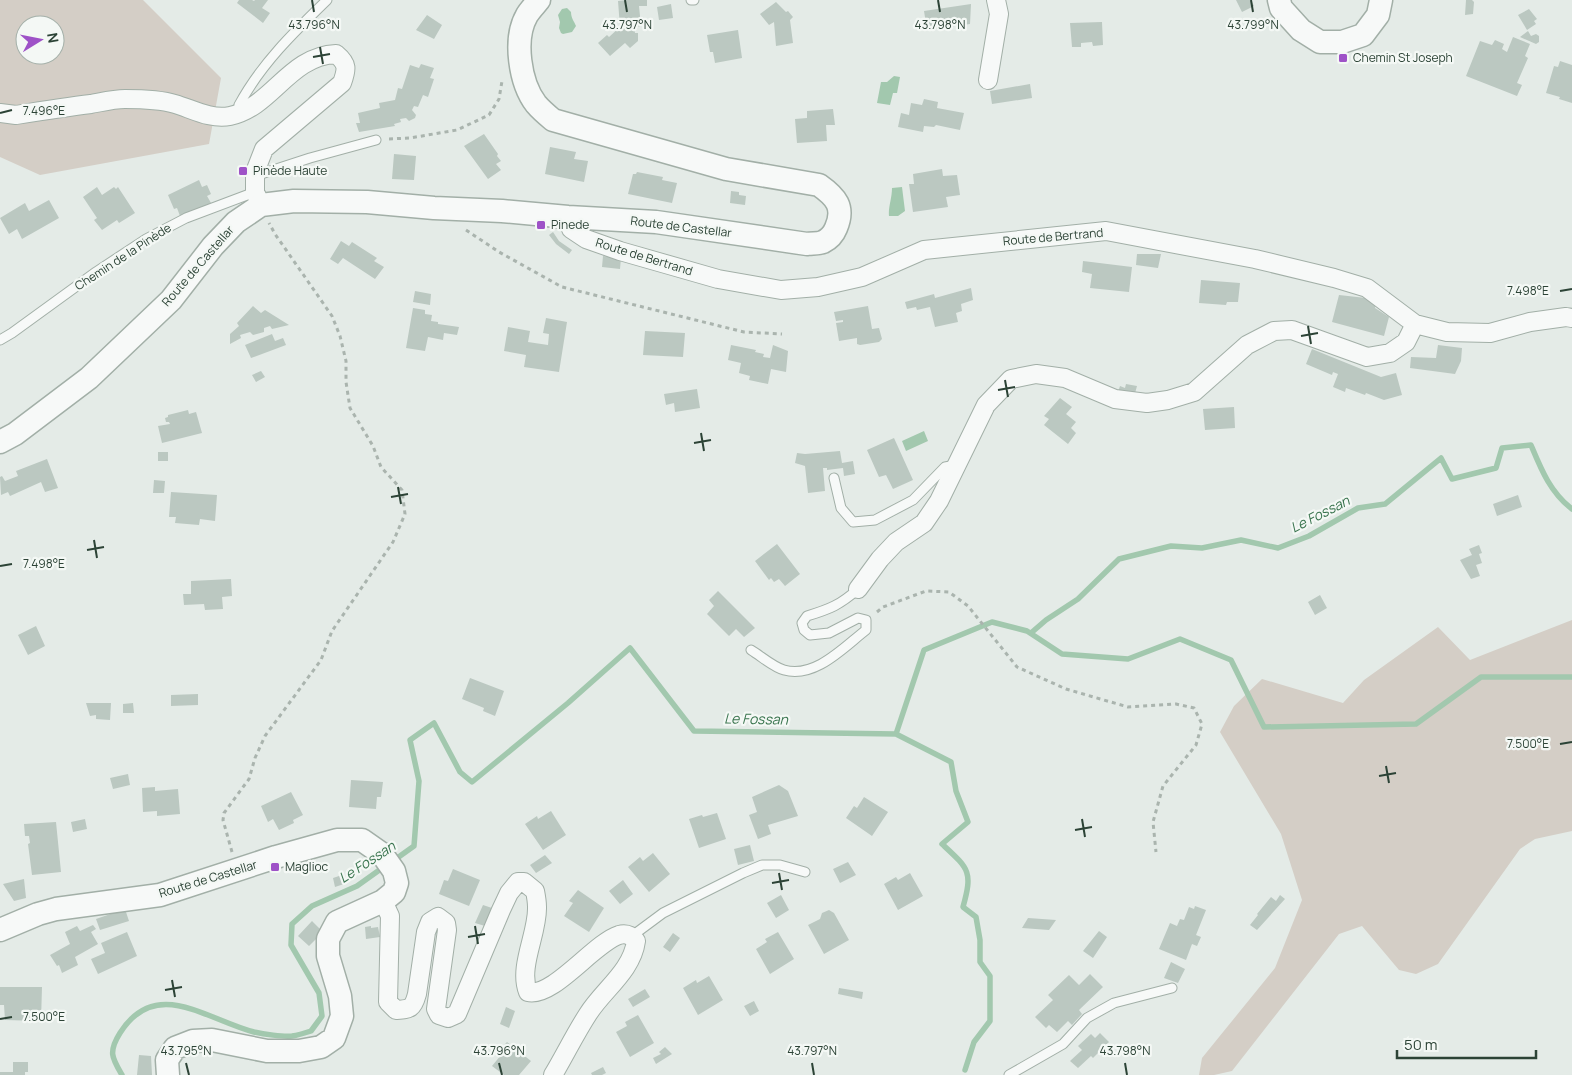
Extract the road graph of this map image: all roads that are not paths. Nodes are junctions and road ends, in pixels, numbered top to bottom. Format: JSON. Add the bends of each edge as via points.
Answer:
{"nodes":[{"id":1,"x":327,"y":0,"type":"edge"},
{"id":2,"x":539,"y":0,"type":"edge"},
{"id":3,"x":996,"y":0,"type":"edge"},
{"id":4,"x":1279,"y":0,"type":"edge"},
{"id":5,"x":1381,"y":0,"type":"edge"},
{"id":6,"x":988,"y":80,"type":"dead end"},
{"id":7,"x":0,"y":113,"type":"edge"},
{"id":8,"x":242,"y":113,"type":"junction"},
{"id":9,"x":376,"y":140,"type":"road end"},
{"id":10,"x":257,"y":191,"type":"junction"},
{"id":11,"x":568,"y":217,"type":"junction"},
{"id":12,"x":1572,"y":318,"type":"edge"},
{"id":13,"x":1415,"y":324,"type":"junction"},
{"id":14,"x":0,"y":340,"type":"edge"},
{"id":15,"x":0,"y":442,"type":"edge"},
{"id":16,"x":956,"y":465,"type":"junction"},
{"id":17,"x":834,"y":478,"type":"dead end"},
{"id":18,"x":858,"y":589,"type":"joint"},
{"id":19,"x":751,"y":650,"type":"dead end"},
{"id":20,"x":805,"y":872,"type":"dead end"},
{"id":21,"x":383,"y":901,"type":"junction"},
{"id":22,"x":0,"y":930,"type":"edge"},
{"id":23,"x":632,"y":936,"type":"junction"},
{"id":24,"x":1172,"y":988,"type":"dead end"},
{"id":25,"x":168,"y":1075,"type":"edge"},
{"id":26,"x":553,"y":1075,"type":"edge"},
{"id":27,"x":1009,"y":1075,"type":"edge"}],
"edges":[{"from":1,"to":8,"type":"lane","via":[[277,50],[244,96],[239,105]]},
{"from":2,"to":11,"type":"street","name":"Route de Castellar","via":[[526,16],[519,57],[535,103],[553,120],[726,169],[819,185],[838,204],[841,217],[834,234],[822,242],[807,244],[656,222]]},
{"from":3,"to":6,"type":"street","via":[[998,14]]},
{"from":4,"to":5,"type":"street","via":[[1280,8],[1301,30],[1320,42],[1342,42],[1364,35],[1378,15]]},
{"from":7,"to":8,"type":"street","via":[[16,115],[124,99],[173,103],[204,114],[227,117]]},
{"from":8,"to":10,"type":"street","via":[[294,71],[322,55],[336,54],[344,60],[346,71],[342,83],[264,149],[255,172]]},
{"from":9,"to":10,"type":"lane","name":"Chemin de la Pinède","via":[[310,158]]},
{"from":10,"to":11,"type":"street","name":"Route de Castellar","via":[[294,201],[367,202]]},
{"from":10,"to":14,"type":"lane","name":"Chemin de la Pinède","via":[[186,218],[146,240]]},
{"from":10,"to":15,"type":"street","name":"Route de Castellar","via":[[236,222],[171,300],[89,378]]},
{"from":11,"to":13,"type":"street","name":"Route de Bertrand","via":[[572,229],[586,239],[620,251],[718,279],[781,290],[818,287],[862,277],[924,250],[1106,231],[1255,259],[1359,285]]},
{"from":12,"to":13,"type":"street","name":"Route de Bertrand","via":[[1566,316],[1530,322],[1490,334],[1448,332]]},
{"from":13,"to":16,"type":"street","via":[[1406,342],[1390,354],[1368,357],[1292,330],[1274,331],[1247,345],[1194,392],[1147,404],[1115,398],[1065,378],[1036,374],[1010,379],[986,405]]},
{"from":16,"to":17,"type":"lane","via":[[945,467],[913,500],[876,520],[853,522],[841,508]]},
{"from":16,"to":18,"type":"street","via":[[939,501],[924,523],[896,542]]},
{"from":18,"to":19,"type":"lane","via":[[844,602],[807,616],[802,623],[810,635],[829,633],[858,618],[866,620],[866,630],[826,661],[802,673],[783,670]]},
{"from":20,"to":23,"type":"lane","via":[[780,865],[762,865],[664,913]]},
{"from":21,"to":22,"type":"street","name":"Route de Castellar","via":[[394,892],[397,883],[388,863],[362,840],[337,840],[160,895],[56,909]]},
{"from":21,"to":23,"type":"street","via":[[390,916],[388,1002],[396,1010],[408,1009],[414,1004],[430,922],[438,917],[446,922],[436,1009],[439,1015],[448,1018],[457,1014],[501,910],[518,882],[524,882],[535,891],[538,908],[526,971],[528,992],[542,990],[609,940],[619,935]]},
{"from":21,"to":25,"type":"street","via":[[337,922],[328,939],[328,956],[340,996],[342,1016],[334,1038],[321,1047],[299,1052],[267,1051],[212,1040],[193,1041],[176,1048],[167,1060]]},
{"from":23,"to":26,"type":"street","via":[[636,941],[635,947],[626,966],[588,1013]]},
{"from":24,"to":27,"type":"lane","via":[[1114,1003],[1087,1018],[1063,1044]]}]}
